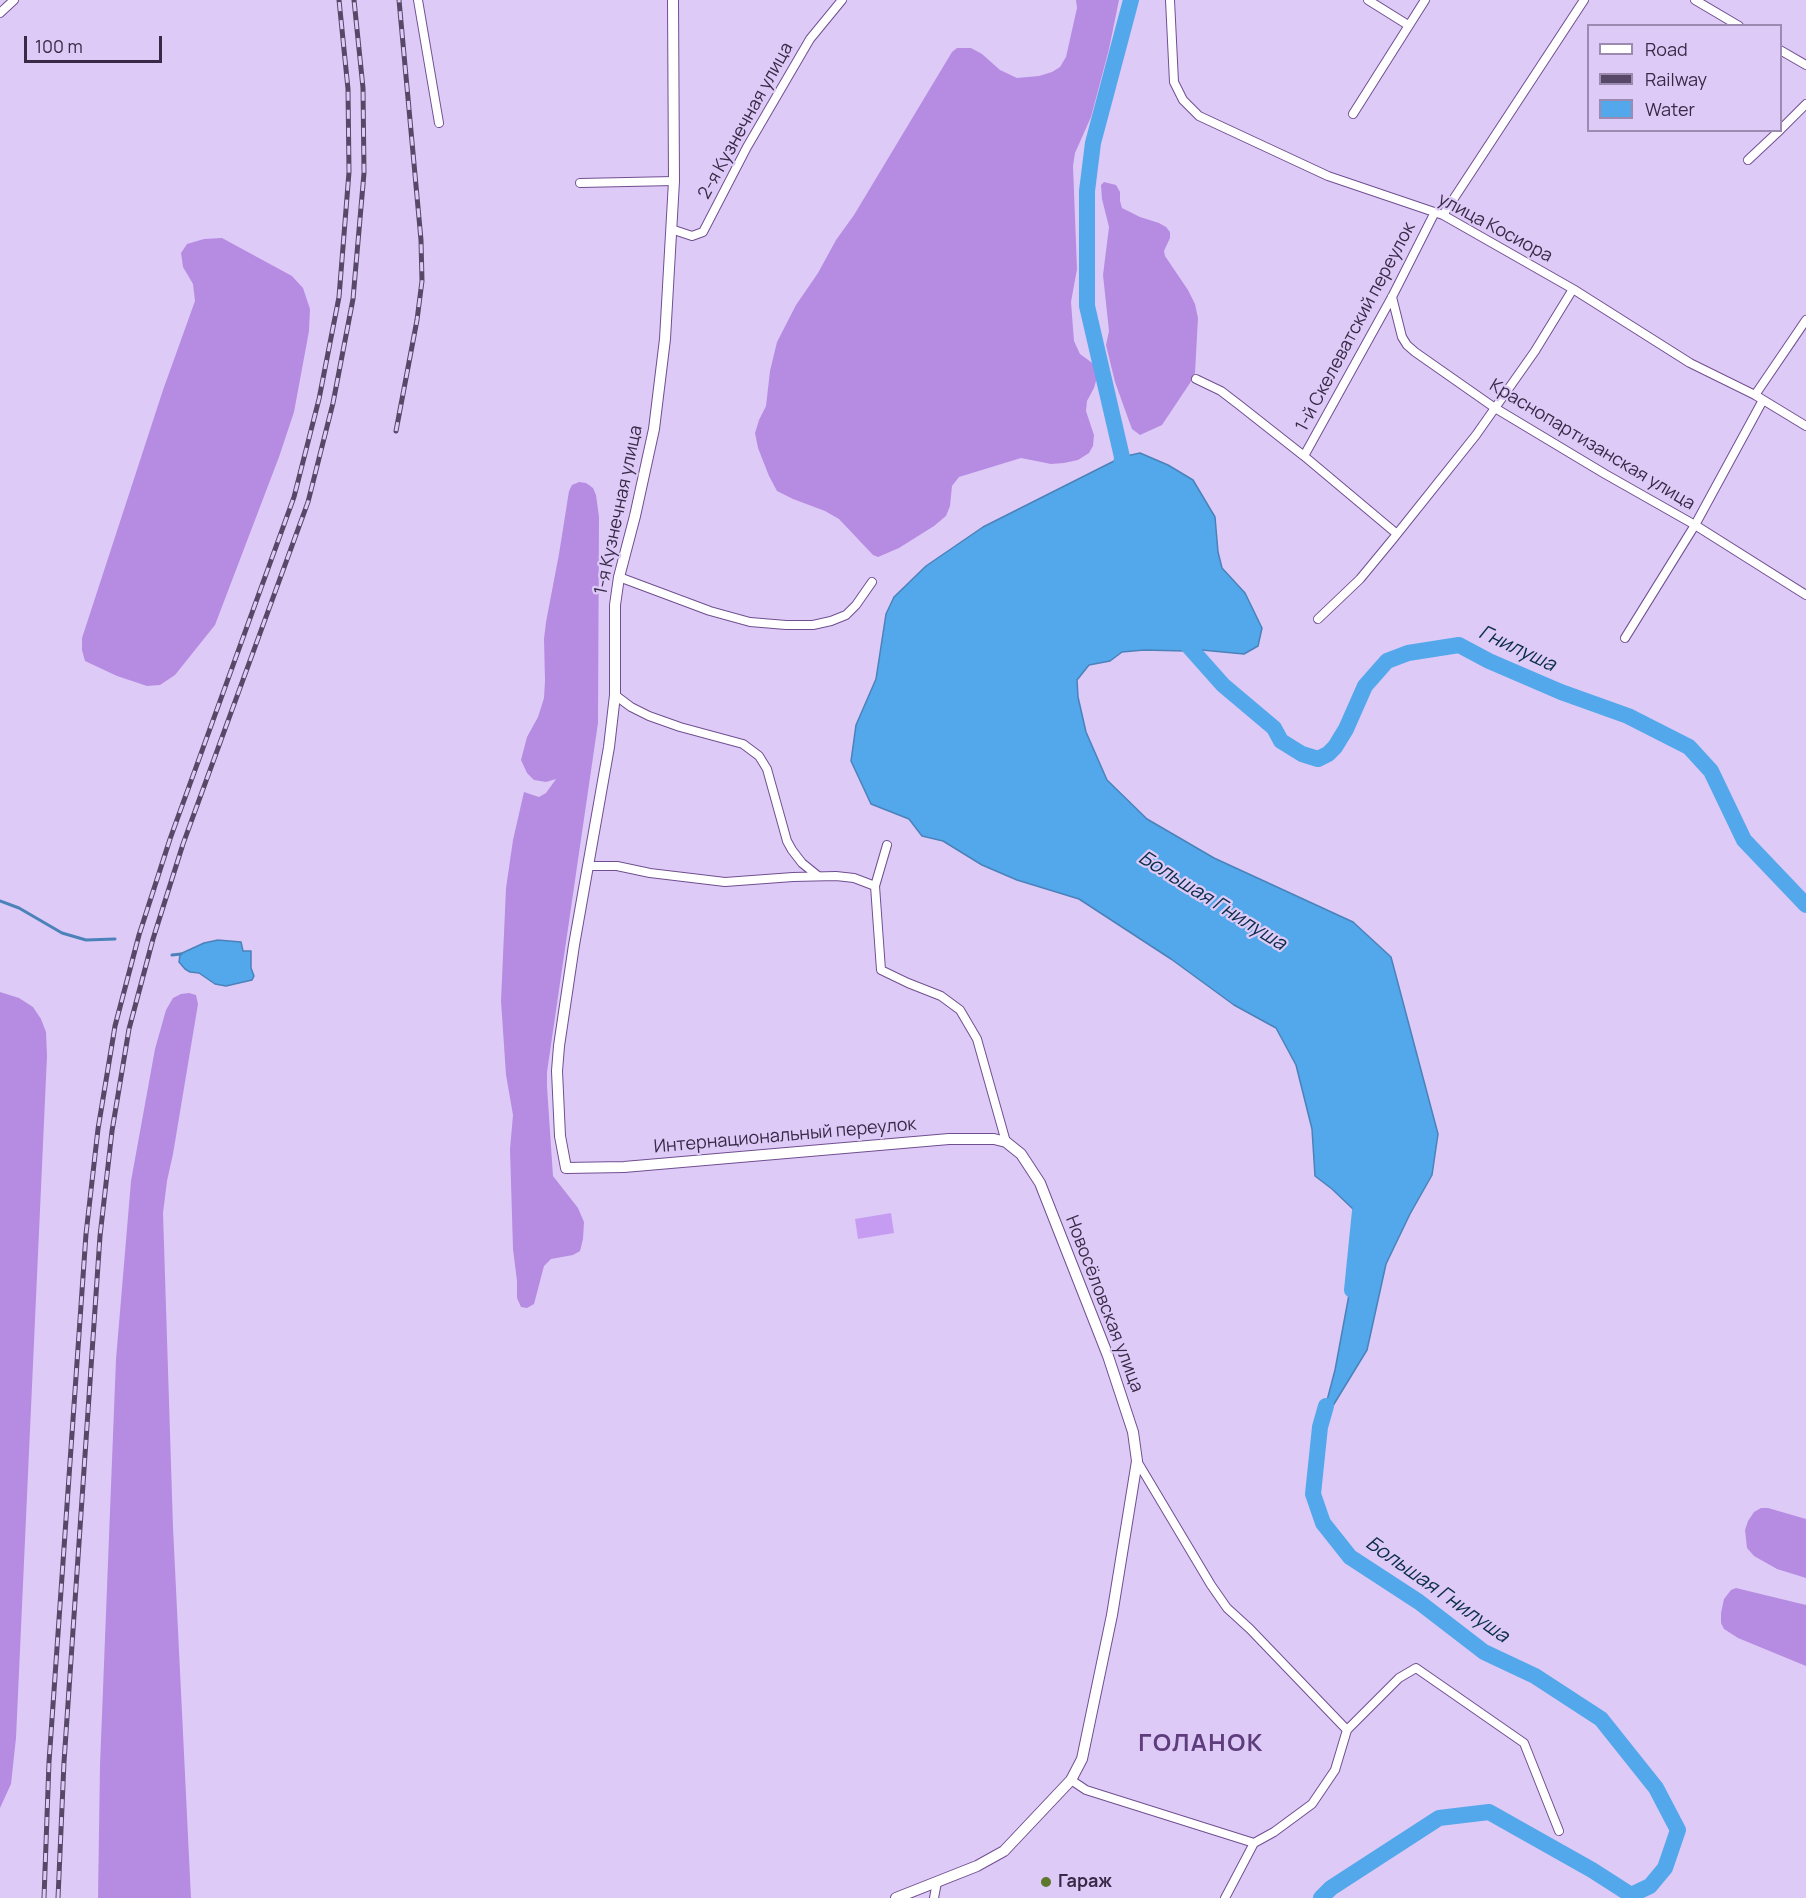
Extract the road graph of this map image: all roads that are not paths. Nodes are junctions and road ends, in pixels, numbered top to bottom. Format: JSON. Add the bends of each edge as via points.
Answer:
{"nodes":[{"id":1,"x":14,"y":0,"type":"edge"},
{"id":2,"x":418,"y":0,"type":"edge"},
{"id":3,"x":673,"y":0,"type":"edge"},
{"id":4,"x":842,"y":0,"type":"edge"},
{"id":5,"x":1170,"y":0,"type":"edge"},
{"id":6,"x":1368,"y":0,"type":"edge"},
{"id":7,"x":1425,"y":0,"type":"edge"},
{"id":8,"x":1584,"y":0,"type":"edge"},
{"id":9,"x":1695,"y":0,"type":"edge"},
{"id":10,"x":0,"y":13,"type":"edge"},
{"id":11,"x":1736,"y":24,"type":"edge"},
{"id":12,"x":1408,"y":25,"type":"junction"},
{"id":13,"x":1782,"y":51,"type":"edge"},
{"id":14,"x":1806,"y":64,"type":"edge"},
{"id":15,"x":1806,"y":104,"type":"edge"},
{"id":16,"x":1353,"y":114,"type":"dead end"},
{"id":17,"x":439,"y":123,"type":"dead end"},
{"id":18,"x":1782,"y":128,"type":"edge"},
{"id":19,"x":1778,"y":132,"type":"edge"},
{"id":20,"x":1748,"y":160,"type":"dead end"},
{"id":21,"x":674,"y":181,"type":"junction"},
{"id":22,"x":580,"y":183,"type":"dead end"},
{"id":23,"x":1439,"y":214,"type":"junction"},
{"id":24,"x":671,"y":229,"type":"junction"},
{"id":25,"x":1574,"y":289,"type":"junction"},
{"id":26,"x":1392,"y":297,"type":"junction"},
{"id":27,"x":1806,"y":320,"type":"edge"},
{"id":28,"x":1197,"y":379,"type":"dead end"},
{"id":29,"x":1755,"y":395,"type":"junction"},
{"id":30,"x":1763,"y":400,"type":"junction"},
{"id":31,"x":1495,"y":408,"type":"junction"},
{"id":32,"x":1806,"y":426,"type":"edge"},
{"id":33,"x":1304,"y":456,"type":"junction"},
{"id":34,"x":1695,"y":525,"type":"junction"},
{"id":35,"x":1397,"y":534,"type":"junction"},
{"id":36,"x":619,"y":577,"type":"junction"},
{"id":37,"x":872,"y":582,"type":"dead end"},
{"id":38,"x":1806,"y":595,"type":"edge"},
{"id":39,"x":1318,"y":619,"type":"dead end"},
{"id":40,"x":1625,"y":638,"type":"dead end"},
{"id":41,"x":615,"y":695,"type":"junction"},
{"id":42,"x":887,"y":845,"type":"dead end"},
{"id":43,"x":588,"y":866,"type":"junction"},
{"id":44,"x":818,"y":876,"type":"junction"},
{"id":45,"x":875,"y":886,"type":"junction"},
{"id":46,"x":1006,"y":1142,"type":"junction"},
{"id":47,"x":566,"y":1168,"type":"joint"},
{"id":48,"x":1137,"y":1461,"type":"junction"},
{"id":49,"x":1347,"y":1730,"type":"junction"},
{"id":50,"x":1071,"y":1780,"type":"junction"},
{"id":51,"x":1559,"y":1831,"type":"dead end"},
{"id":52,"x":1254,"y":1843,"type":"junction"},
{"id":53,"x":937,"y":1882,"type":"junction"},
{"id":54,"x":896,"y":1898,"type":"edge"},
{"id":55,"x":934,"y":1898,"type":"edge"},
{"id":56,"x":1225,"y":1898,"type":"edge"}],
"edges":[{"from":1,"to":10,"type":"street"},
{"from":2,"to":17,"type":"street"},
{"from":3,"to":21,"type":"street","name":"1-я Кузнечная улица"},
{"from":4,"to":24,"type":"street","name":"2-я Кузнечная улица","via":[[810,39],[703,232],[692,236]]},
{"from":5,"to":23,"type":"street","name":"улица Косиора","via":[[1174,82],[1183,100],[1199,116],[1328,176]]},
{"from":6,"to":12,"type":"street"},
{"from":7,"to":12,"type":"street"},
{"from":8,"to":23,"type":"street","name":"1-й Скелеватский переулок"},
{"from":9,"to":11,"type":"street"},
{"from":12,"to":16,"type":"street"},
{"from":13,"to":14,"type":"street"},
{"from":15,"to":18,"type":"street"},
{"from":19,"to":20,"type":"street"},
{"from":21,"to":22,"type":"street"},
{"from":21,"to":24,"type":"street","name":"1-я Кузнечная улица"},
{"from":23,"to":25,"type":"street","name":"улица Косиора"},
{"from":23,"to":26,"type":"street","name":"1-й Скелеватский переулок"},
{"from":24,"to":36,"type":"street","name":"1-я Кузнечная улица","via":[[665,339],[654,429]]},
{"from":25,"to":29,"type":"street","name":"улица Косиора","via":[[1690,363]]},
{"from":25,"to":31,"type":"street"},
{"from":26,"to":31,"type":"street","name":"Краснопартизанская улица","via":[[1407,345]]},
{"from":26,"to":33,"type":"street","name":"1-й Скелеватский переулок"},
{"from":27,"to":29,"type":"street"},
{"from":28,"to":33,"type":"street","via":[[1230,398]]},
{"from":29,"to":30,"type":"street","name":"улица Косиора"},
{"from":30,"to":32,"type":"street","name":"улица Косиора"},
{"from":30,"to":34,"type":"street"},
{"from":31,"to":34,"type":"street","name":"Краснопартизанская улица"},
{"from":31,"to":35,"type":"street"},
{"from":33,"to":35,"type":"street"},
{"from":34,"to":38,"type":"street","name":"Краснопартизанская улица"},
{"from":34,"to":40,"type":"street"},
{"from":35,"to":39,"type":"street","via":[[1360,579]]},
{"from":36,"to":37,"type":"street","via":[[710,611],[750,622],[786,625],[813,624],[846,615]]},
{"from":36,"to":41,"type":"street","name":"1-я Кузнечная улица","via":[[615,605]]},
{"from":41,"to":43,"type":"street","name":"1-я Кузнечная улица"},
{"from":41,"to":44,"type":"street","via":[[649,716],[743,744],[759,756],[767,769],[787,841],[802,863]]},
{"from":42,"to":45,"type":"street","name":"Новосёловская улица"},
{"from":43,"to":44,"type":"street","via":[[617,866],[725,882]]},
{"from":43,"to":47,"type":"street","name":"1-я Кузнечная улица","via":[[557,1071],[560,1136]]},
{"from":44,"to":45,"type":"street","via":[[854,878]]},
{"from":45,"to":46,"type":"street","name":"Новосёловская улица","via":[[881,970],[941,996],[960,1010],[977,1039]]},
{"from":46,"to":47,"type":"street","name":"Интернациональный переулок","via":[[950,1139],[624,1167]]},
{"from":46,"to":48,"type":"street","name":"Новосёловская улица","via":[[1021,1154],[1040,1183],[1108,1356],[1133,1432]]},
{"from":48,"to":49,"type":"street","name":"Новосёловская улица","via":[[1227,1608]]},
{"from":48,"to":50,"type":"street","via":[[1110,1626],[1082,1759]]},
{"from":49,"to":51,"type":"street","via":[[1399,1678],[1416,1668],[1524,1743]]},
{"from":49,"to":52,"type":"street","via":[[1335,1770],[1312,1804]]},
{"from":50,"to":52,"type":"street","via":[[1086,1790]]},
{"from":50,"to":53,"type":"street","via":[[1004,1851]]},
{"from":52,"to":56,"type":"street"},
{"from":53,"to":54,"type":"street"},
{"from":53,"to":55,"type":"street"}]}
